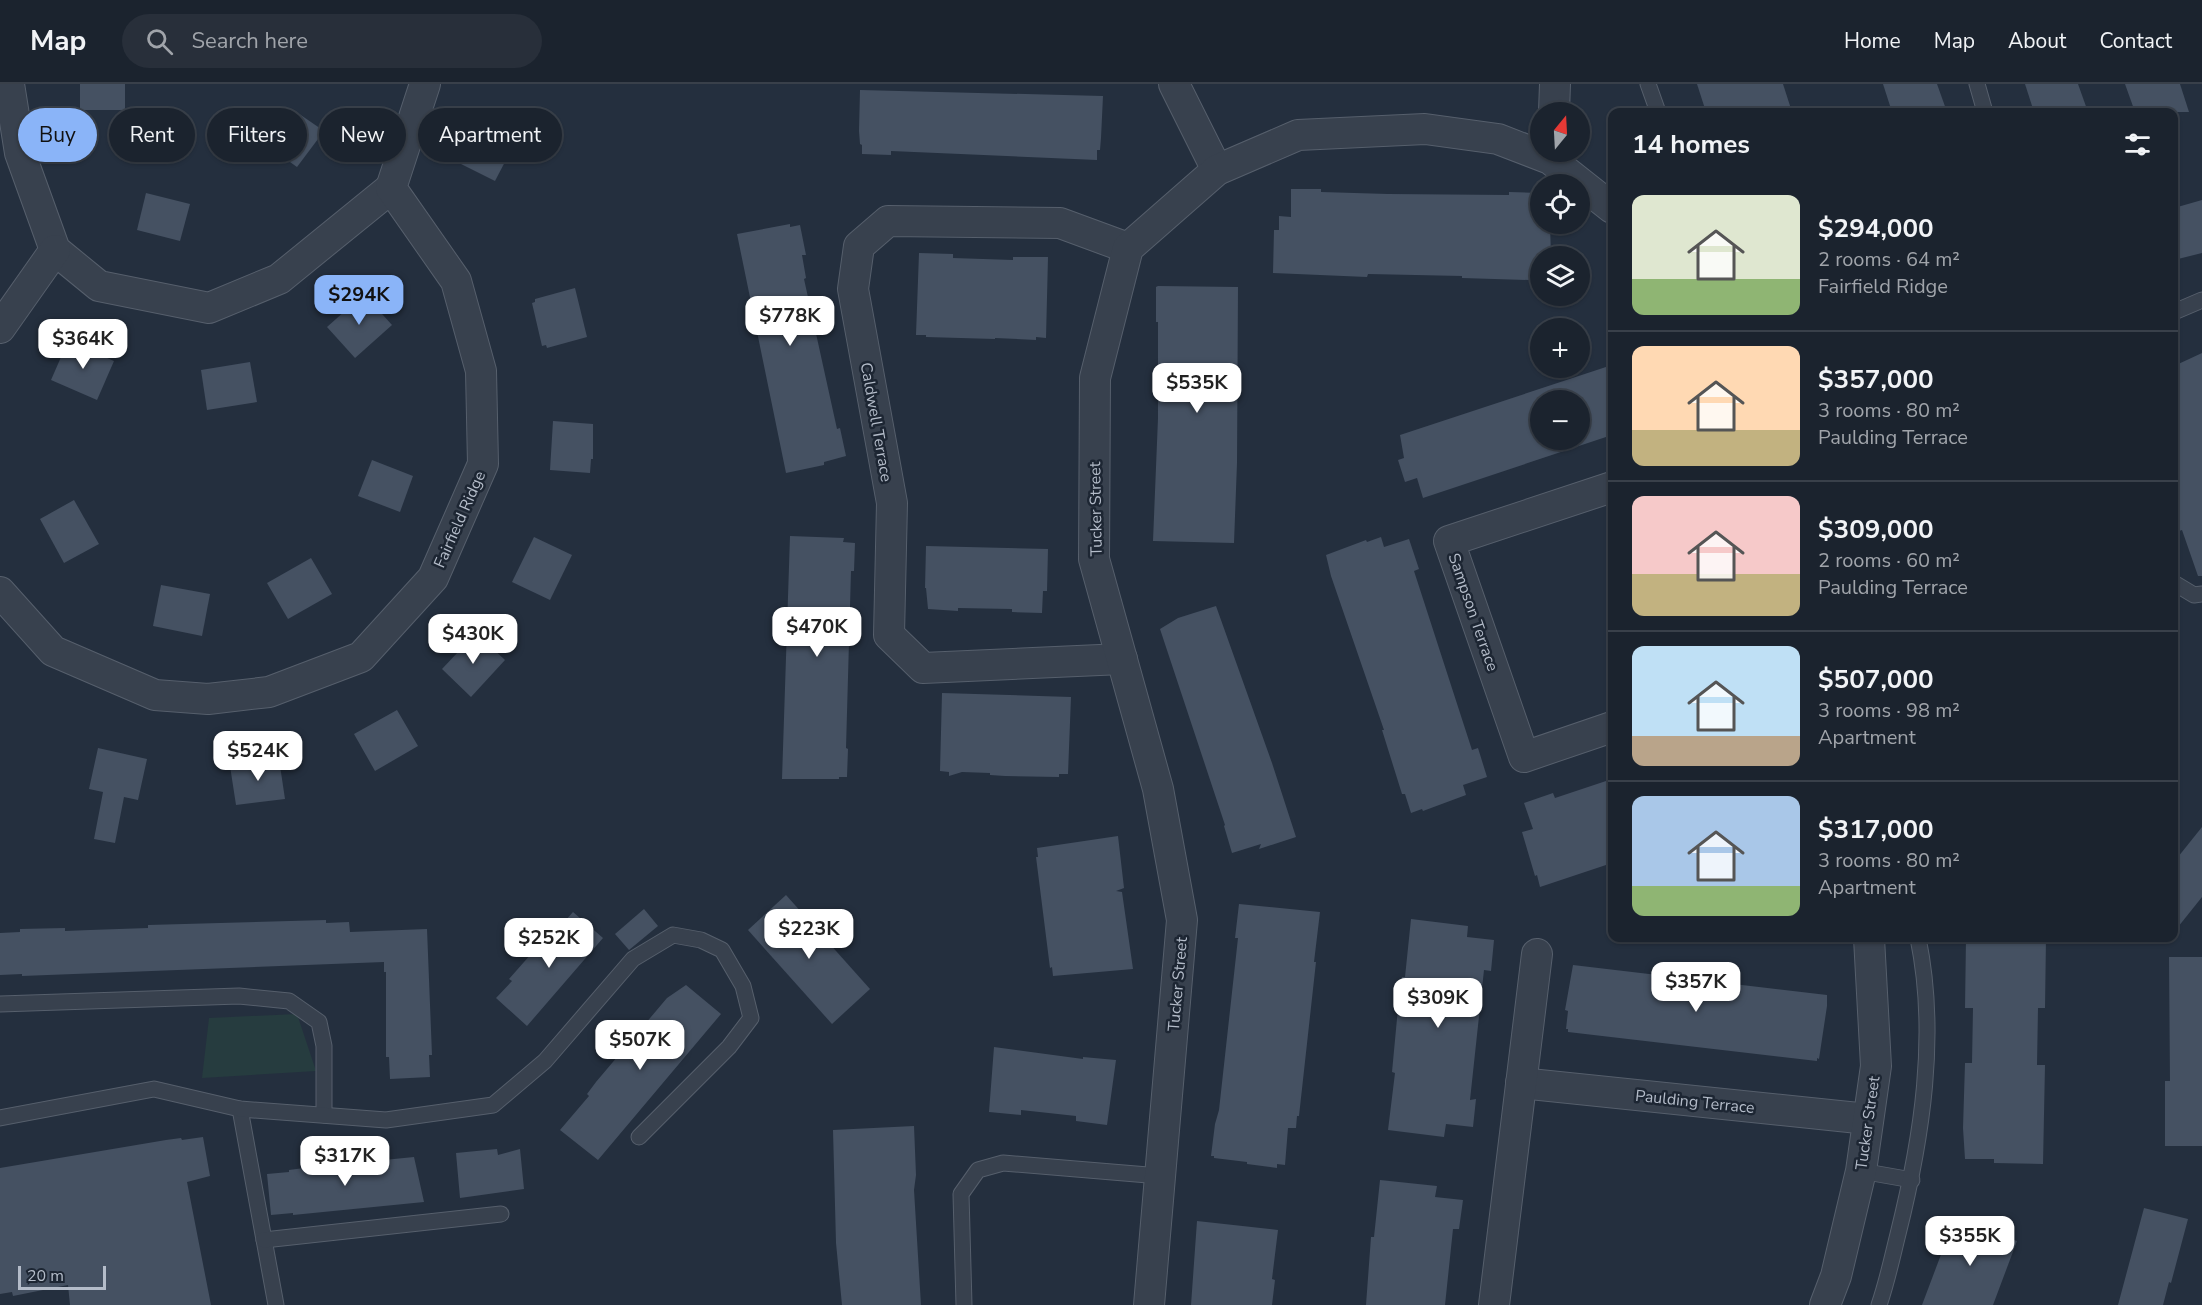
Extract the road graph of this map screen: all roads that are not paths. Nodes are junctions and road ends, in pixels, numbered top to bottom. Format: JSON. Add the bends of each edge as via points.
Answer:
{"nodes":[{"id":1,"x":9,"y":84,"type":"edge"},
{"id":2,"x":425,"y":84,"type":"edge"},
{"id":3,"x":1173,"y":84,"type":"edge"},
{"id":4,"x":1556,"y":84,"type":"edge"},
{"id":5,"x":1648,"y":84,"type":"edge"},
{"id":6,"x":1977,"y":84,"type":"edge"},
{"id":7,"x":1555,"y":102,"type":"edge"},
{"id":8,"x":1657,"y":108,"type":"edge"},
{"id":9,"x":1984,"y":108,"type":"edge"},
{"id":10,"x":1530,"y":149,"type":"edge"},
{"id":11,"x":1559,"y":162,"type":"edge"},
{"id":12,"x":1216,"y":170,"type":"junction"},
{"id":13,"x":391,"y":188,"type":"junction"},
{"id":14,"x":1608,"y":205,"type":"edge"},
{"id":15,"x":1128,"y":248,"type":"junction"},
{"id":16,"x":55,"y":250,"type":"junction"},
{"id":17,"x":2202,"y":300,"type":"edge"},
{"id":18,"x":2178,"y":310,"type":"edge"},
{"id":19,"x":0,"y":328,"type":"edge"},
{"id":20,"x":1608,"y":488,"type":"edge"},
{"id":21,"x":2178,"y":585,"type":"edge"},
{"id":22,"x":0,"y":591,"type":"edge"},
{"id":23,"x":2202,"y":594,"type":"edge"},
{"id":24,"x":1122,"y":659,"type":"junction"},
{"id":25,"x":1608,"y":728,"type":"edge"},
{"id":26,"x":1869,"y":942,"type":"edge"},
{"id":27,"x":1919,"y":942,"type":"edge"},
{"id":28,"x":1537,"y":954,"type":"dead end"},
{"id":29,"x":0,"y":1004,"type":"edge"},
{"id":30,"x":1521,"y":1083,"type":"junction"},
{"id":31,"x":240,"y":1109,"type":"junction"},
{"id":32,"x":324,"y":1115,"type":"junction"},
{"id":33,"x":0,"y":1118,"type":"edge"},
{"id":34,"x":1868,"y":1119,"type":"junction"},
{"id":35,"x":639,"y":1137,"type":"dead end"},
{"id":36,"x":1861,"y":1171,"type":"junction"},
{"id":37,"x":1160,"y":1176,"type":"junction"},
{"id":38,"x":1912,"y":1180,"type":"junction"},
{"id":39,"x":501,"y":1214,"type":"dead end"},
{"id":40,"x":264,"y":1240,"type":"junction"},
{"id":41,"x":276,"y":1305,"type":"edge"},
{"id":42,"x":964,"y":1305,"type":"edge"},
{"id":43,"x":1149,"y":1305,"type":"edge"},
{"id":44,"x":1494,"y":1305,"type":"edge"},
{"id":45,"x":1825,"y":1305,"type":"edge"},
{"id":46,"x":1879,"y":1305,"type":"edge"}],
"edges":[{"from":1,"to":16,"type":"street","via":[[20,153]]},
{"from":2,"to":13,"type":"street"},
{"from":3,"to":12,"type":"street"},
{"from":4,"to":7,"type":"street"},
{"from":5,"to":8,"type":"lane"},
{"from":6,"to":9,"type":"lane"},
{"from":10,"to":12,"type":"street","via":[[1498,139],[1425,129],[1298,135]]},
{"from":11,"to":14,"type":"street"},
{"from":12,"to":15,"type":"street"},
{"from":13,"to":16,"type":"street","via":[[279,279],[209,308],[99,286]]},
{"from":13,"to":22,"type":"street","name":"Fairfield Ridge","via":[[456,281],[481,371],[483,464],[433,578],[362,657],[269,693],[208,699],[155,695],[53,651]]},
{"from":15,"to":24,"type":"street","name":"Tucker Street","via":[[1095,378],[1094,559]]},
{"from":15,"to":24,"type":"street","name":"Caldwell Terrace","via":[[1060,224],[888,221],[859,246],[853,289],[892,503],[889,635],[923,668]]},
{"from":16,"to":19,"type":"street"},
{"from":17,"to":18,"type":"lane"},
{"from":20,"to":25,"type":"street","name":"Sampson Terrace","via":[[1449,541],[1524,756]]},
{"from":21,"to":23,"type":"lane","via":[[2194,595]]},
{"from":24,"to":37,"type":"street","name":"Tucker Street","via":[[1158,789],[1182,920]]},
{"from":26,"to":34,"type":"street","name":"Tucker Street","via":[[1876,1066]]},
{"from":27,"to":38,"type":"lane","via":[[1924,966],[1927,1068]]},
{"from":28,"to":30,"type":"street"},
{"from":29,"to":32,"type":"lane","via":[[239,996],[290,1001],[319,1022],[324,1046]]},
{"from":30,"to":34,"type":"street","name":"Paulding Terrace"},
{"from":30,"to":44,"type":"street"},
{"from":31,"to":32,"type":"lane"},
{"from":31,"to":33,"type":"lane","via":[[154,1089]]},
{"from":31,"to":40,"type":"lane"},
{"from":32,"to":35,"type":"lane","via":[[386,1120],[493,1105],[545,1061],[633,959],[673,935],[701,940],[722,950],[743,986],[751,1018],[729,1047]]},
{"from":34,"to":36,"type":"street","name":"Tucker Street"},
{"from":36,"to":38,"type":"lane"},
{"from":36,"to":45,"type":"street","name":"Tucker Street","via":[[1836,1276]]},
{"from":37,"to":42,"type":"lane","via":[[1003,1163],[978,1170],[961,1194]]},
{"from":37,"to":43,"type":"street","name":"Tucker Street"},
{"from":38,"to":46,"type":"lane"},
{"from":39,"to":40,"type":"lane"},
{"from":40,"to":41,"type":"lane"}]}
